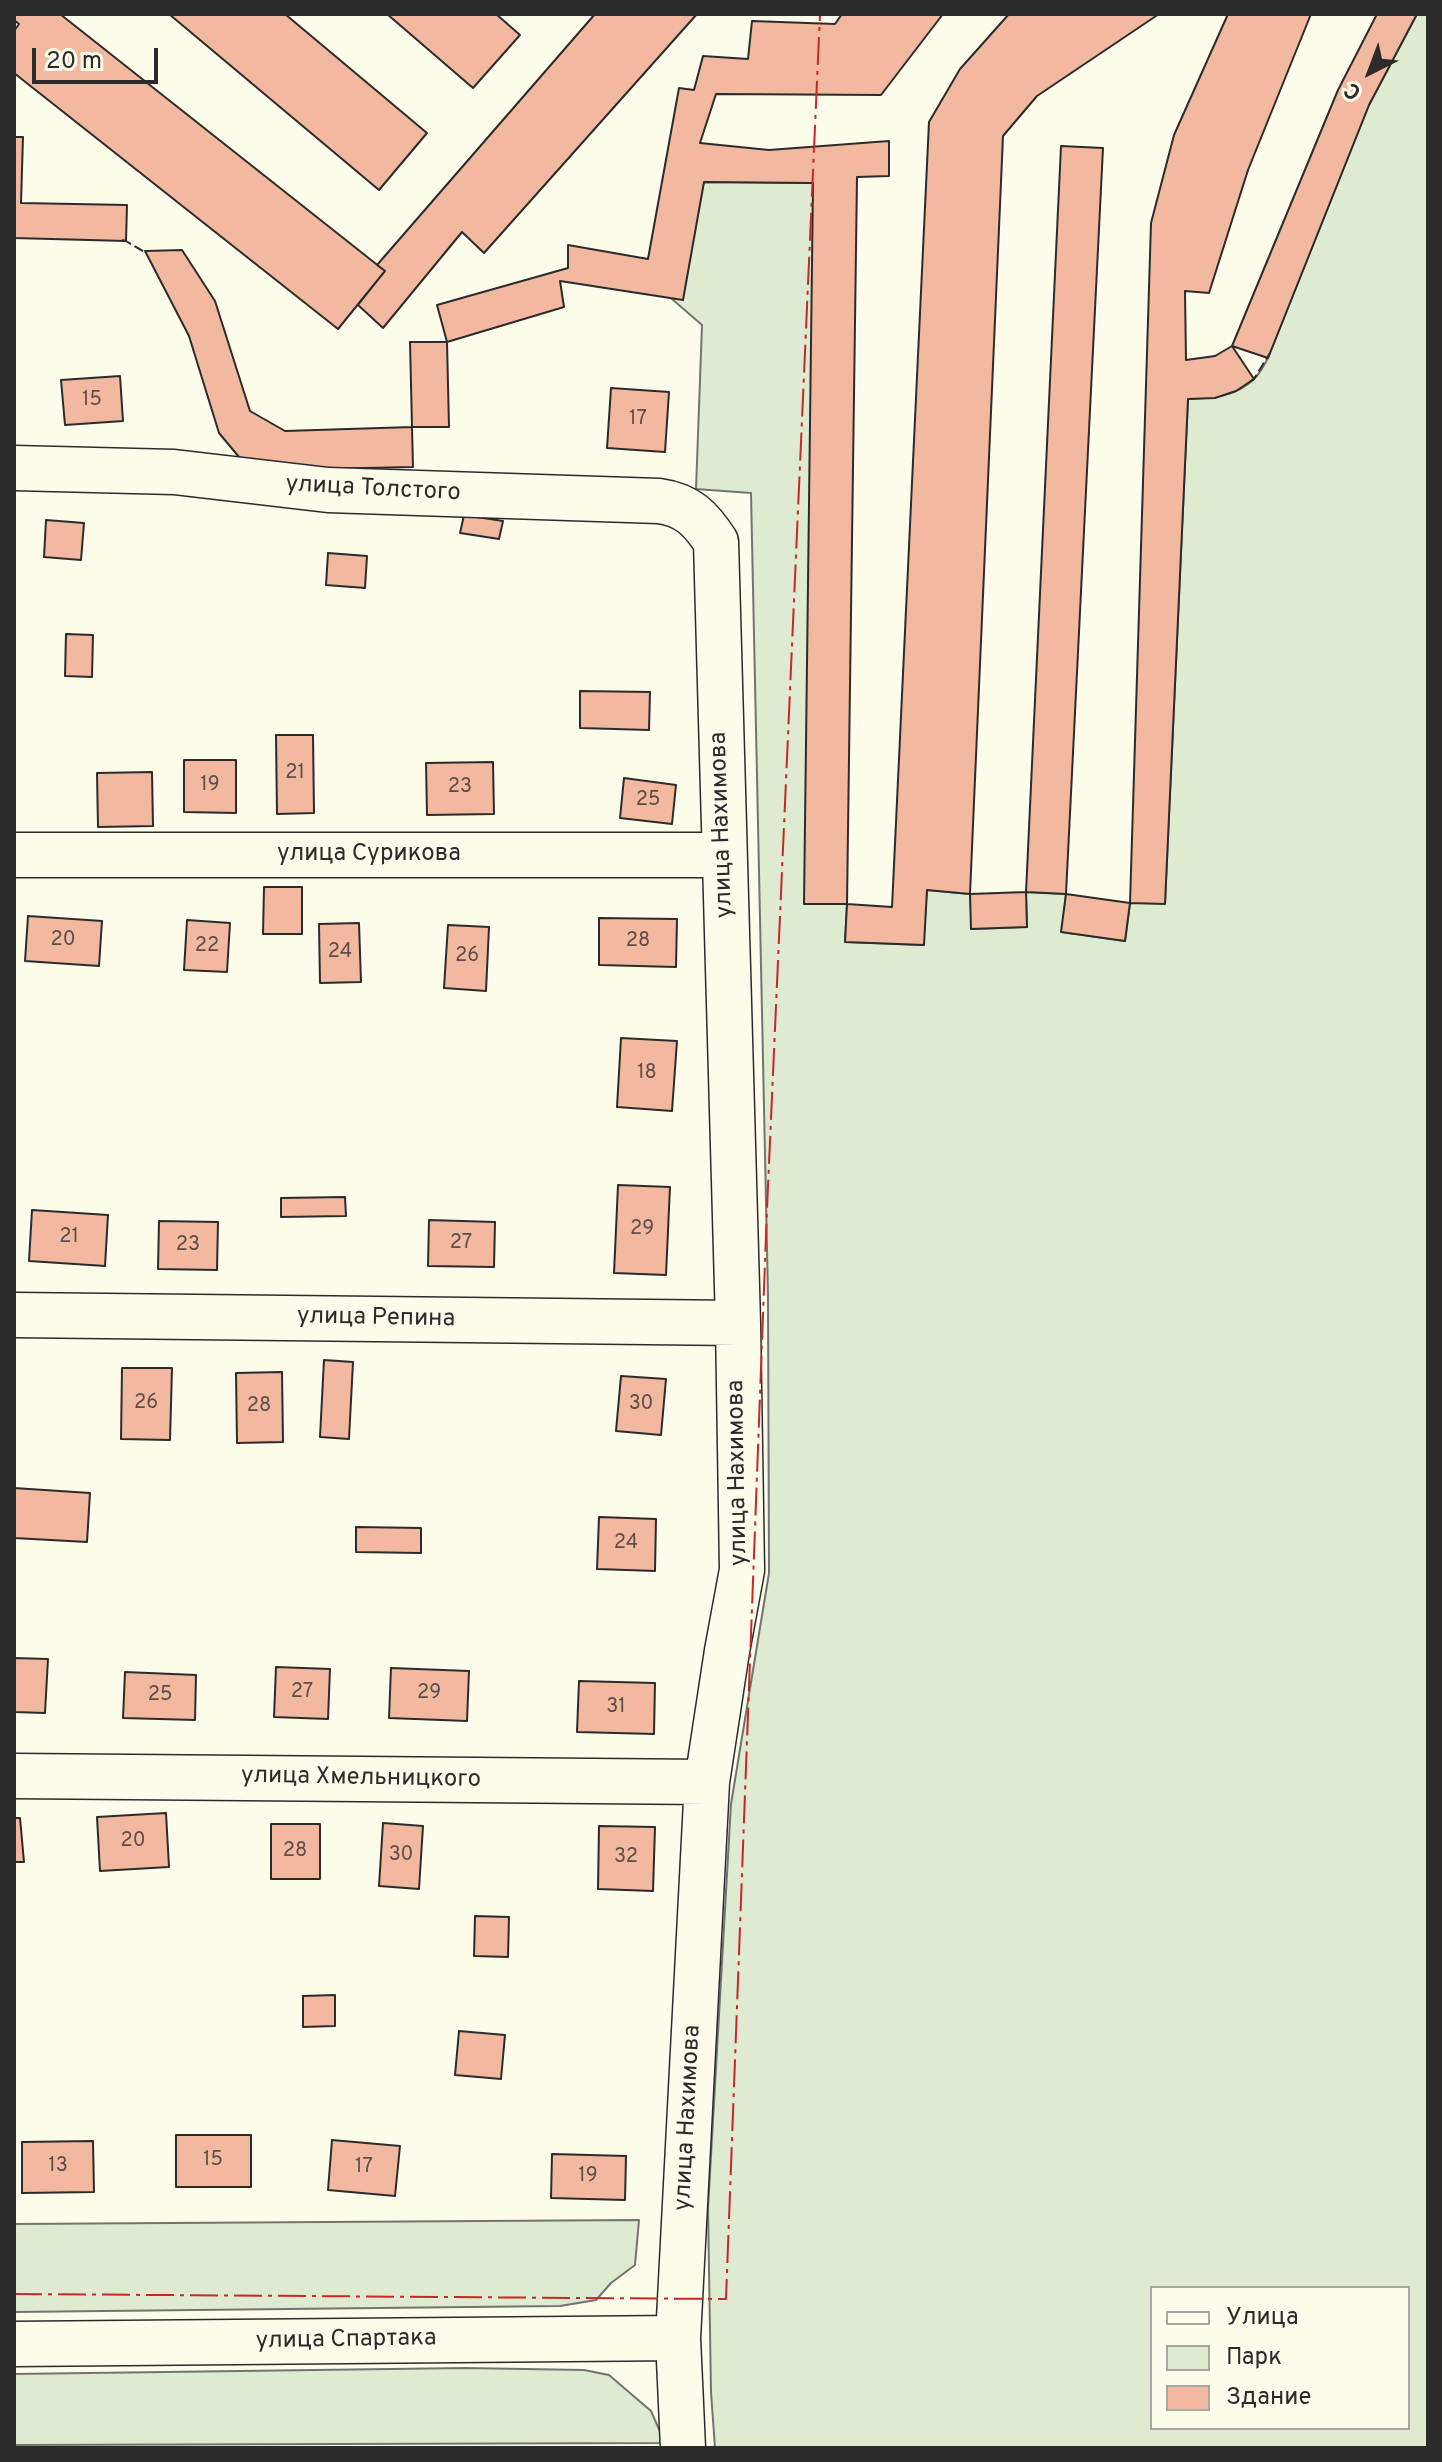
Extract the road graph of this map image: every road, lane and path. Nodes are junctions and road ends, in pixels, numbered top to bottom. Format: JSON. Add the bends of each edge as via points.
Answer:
{"nodes":[{"id":1,"x":14,"y":468,"type":"edge"},
{"id":2,"x":716,"y":542,"type":"joint"},
{"id":3,"x":14,"y":855,"type":"edge"},
{"id":4,"x":724,"y":855,"type":"junction"},
{"id":5,"x":14,"y":1315,"type":"edge"},
{"id":6,"x":738,"y":1323,"type":"junction"},
{"id":7,"x":14,"y":1776,"type":"edge"},
{"id":8,"x":707,"y":1782,"type":"junction"},
{"id":9,"x":678,"y":2338,"type":"junction"},
{"id":10,"x":14,"y":2344,"type":"edge"},
{"id":11,"x":683,"y":2448,"type":"edge"}],
"edges":[{"from":1,"to":2,"type":"street","name":"улица Толстого","via":[[174,472],[328,490],[659,501],[686,508],[703,521]]},
{"from":2,"to":4,"type":"street","name":"улица Нахимова"},
{"from":3,"to":4,"type":"street","name":"улица Сурикова"},
{"from":4,"to":6,"type":"street","name":"улица Нахимова"},
{"from":5,"to":6,"type":"street","name":"улица Репина"},
{"from":6,"to":8,"type":"street","name":"улица Нахимова","via":[[742,1570]]},
{"from":7,"to":8,"type":"street","name":"улица Хмельницкого"},
{"from":8,"to":9,"type":"street","name":"улица Нахимова"},
{"from":9,"to":10,"type":"street","name":"улица Спартака"},
{"from":9,"to":11,"type":"street","name":"улица Нахимова"}]}
